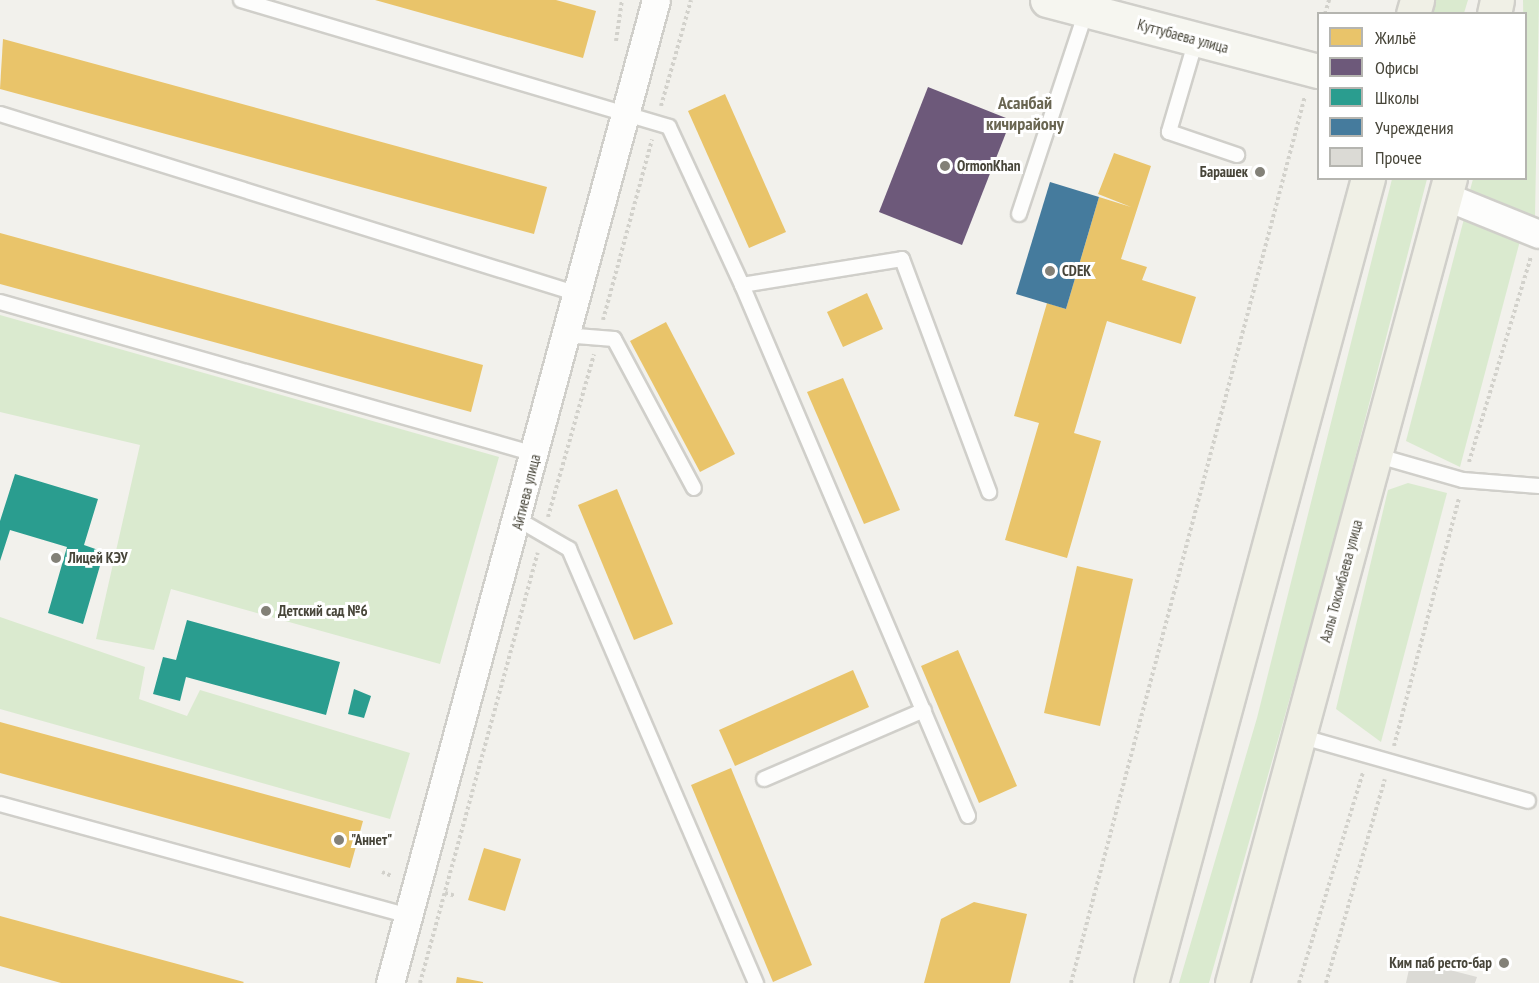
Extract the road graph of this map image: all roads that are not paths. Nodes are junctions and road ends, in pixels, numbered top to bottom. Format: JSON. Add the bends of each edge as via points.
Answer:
{"nodes":[{"id":1,"x":241,"y":0,"type":"edge"},
{"id":2,"x":656,"y":0,"type":"edge"},
{"id":3,"x":1047,"y":0,"type":"edge"},
{"id":4,"x":1086,"y":10,"type":"junction"},
{"id":5,"x":1196,"y":40,"type":"junction"},
{"id":6,"x":1313,"y":79,"type":"edge"},
{"id":7,"x":626,"y":111,"type":"junction"},
{"id":8,"x":0,"y":114,"type":"edge"},
{"id":9,"x":1237,"y":155,"type":"dead end"},
{"id":10,"x":1367,"y":180,"type":"edge"},
{"id":11,"x":1448,"y":187,"type":"edge"},
{"id":12,"x":1019,"y":214,"type":"dead end"},
{"id":13,"x":1539,"y":234,"type":"edge"},
{"id":14,"x":742,"y":285,"type":"junction"},
{"id":15,"x":578,"y":294,"type":"junction"},
{"id":16,"x":0,"y":302,"type":"edge"},
{"id":17,"x":564,"y":335,"type":"junction"},
{"id":18,"x":535,"y":454,"type":"junction"},
{"id":19,"x":1375,"y":454,"type":"junction"},
{"id":20,"x":1539,"y":486,"type":"edge"},
{"id":21,"x":694,"y":488,"type":"dead end"},
{"id":22,"x":989,"y":492,"type":"dead end"},
{"id":23,"x":519,"y":520,"type":"junction"},
{"id":24,"x":924,"y":710,"type":"junction"},
{"id":25,"x":1299,"y":736,"type":"junction"},
{"id":26,"x":764,"y":779,"type":"dead end"},
{"id":27,"x":1528,"y":801,"type":"dead end"},
{"id":28,"x":0,"y":804,"type":"edge"},
{"id":29,"x":968,"y":816,"type":"dead end"},
{"id":30,"x":409,"y":916,"type":"junction"},
{"id":31,"x":390,"y":983,"type":"edge"},
{"id":32,"x":756,"y":983,"type":"edge"},
{"id":33,"x":1151,"y":983,"type":"edge"},
{"id":34,"x":1232,"y":983,"type":"edge"}],
"edges":[{"from":1,"to":7,"type":"lane"},
{"from":2,"to":7,"type":"street","name":"Айтиева улица"},
{"from":3,"to":4,"type":"main road","name":"Куттубаева улица"},
{"from":4,"to":5,"type":"main road","name":"Куттубаева улица"},
{"from":4,"to":12,"type":"lane"},
{"from":5,"to":6,"type":"main road","name":"Куттубаева улица"},
{"from":5,"to":9,"type":"lane","via":[[1169,132]]},
{"from":7,"to":14,"type":"lane","via":[[669,127]]},
{"from":7,"to":15,"type":"street","name":"Айтиева улица"},
{"from":8,"to":15,"type":"lane"},
{"from":10,"to":33,"type":"main road"},
{"from":11,"to":13,"type":"street"},
{"from":11,"to":19,"type":"main road","name":"Аалы Токомбаева улица"},
{"from":14,"to":22,"type":"lane","via":[[902,259]]},
{"from":14,"to":24,"type":"lane"},
{"from":15,"to":17,"type":"street","name":"Айтиева улица"},
{"from":16,"to":18,"type":"lane"},
{"from":17,"to":18,"type":"street","name":"Айтиева улица"},
{"from":17,"to":21,"type":"lane","via":[[614,339]]},
{"from":18,"to":23,"type":"street","name":"Айтиева улица"},
{"from":19,"to":20,"type":"lane","via":[[1463,480]]},
{"from":19,"to":25,"type":"main road","name":"Аалы Токомбаева улица"},
{"from":23,"to":30,"type":"street","name":"Айтиева улица"},
{"from":23,"to":32,"type":"lane","via":[[569,549]]},
{"from":24,"to":26,"type":"lane"},
{"from":24,"to":29,"type":"lane"},
{"from":25,"to":27,"type":"lane"},
{"from":25,"to":34,"type":"main road","name":"Аалы Токомбаева улица"},
{"from":28,"to":30,"type":"lane"},
{"from":30,"to":31,"type":"street","name":"Айтиева улица"}]}
